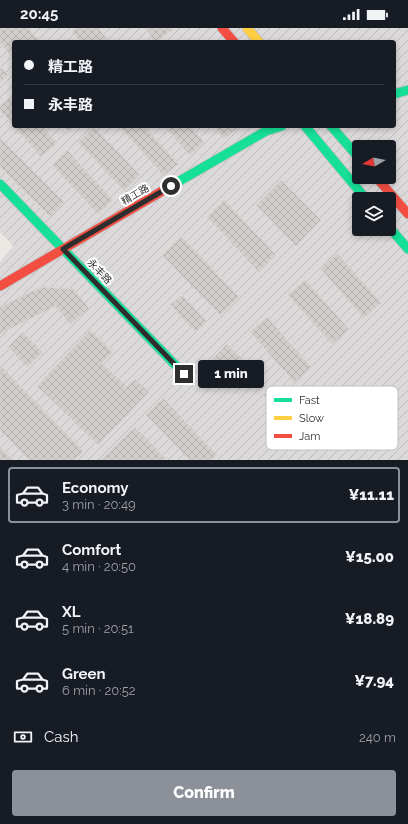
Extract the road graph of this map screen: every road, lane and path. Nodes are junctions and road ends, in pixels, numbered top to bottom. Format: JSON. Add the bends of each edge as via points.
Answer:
{"nodes":[{"id":1,"x":222,"y":28,"type":"edge"},
{"id":2,"x":247,"y":28,"type":"edge"},
{"id":3,"x":232,"y":40,"type":"edge"},
{"id":4,"x":257,"y":40,"type":"edge"},
{"id":5,"x":408,"y":90,"type":"edge"},
{"id":6,"x":396,"y":93,"type":"edge"},
{"id":7,"x":276,"y":128,"type":"edge"},
{"id":8,"x":306,"y":128,"type":"edge"},
{"id":9,"x":333,"y":128,"type":"edge"},
{"id":10,"x":352,"y":150,"type":"edge"},
{"id":11,"x":0,"y":184,"type":"edge"},
{"id":12,"x":382,"y":184,"type":"edge"},
{"id":13,"x":360,"y":192,"type":"edge"},
{"id":14,"x":408,"y":214,"type":"edge"},
{"id":15,"x":396,"y":235,"type":"edge"},
{"id":16,"x":63,"y":249,"type":"junction"},
{"id":17,"x":408,"y":250,"type":"edge"},
{"id":18,"x":0,"y":286,"type":"edge"},
{"id":19,"x":184,"y":374,"type":"dead end"}],
"edges":[{"from":1,"to":3,"type":"street"},
{"from":2,"to":4,"type":"street"},
{"from":5,"to":6,"type":"street"},
{"from":7,"to":16,"type":"street","name":"精工路","via":[[266,131]]},
{"from":8,"to":13,"type":"street"},
{"from":9,"to":10,"type":"street"},
{"from":11,"to":16,"type":"street","name":"永丰路"},
{"from":12,"to":14,"type":"street"},
{"from":15,"to":17,"type":"street"},
{"from":16,"to":18,"type":"street","name":"精工路"},
{"from":16,"to":19,"type":"street","name":"永丰路"}]}
